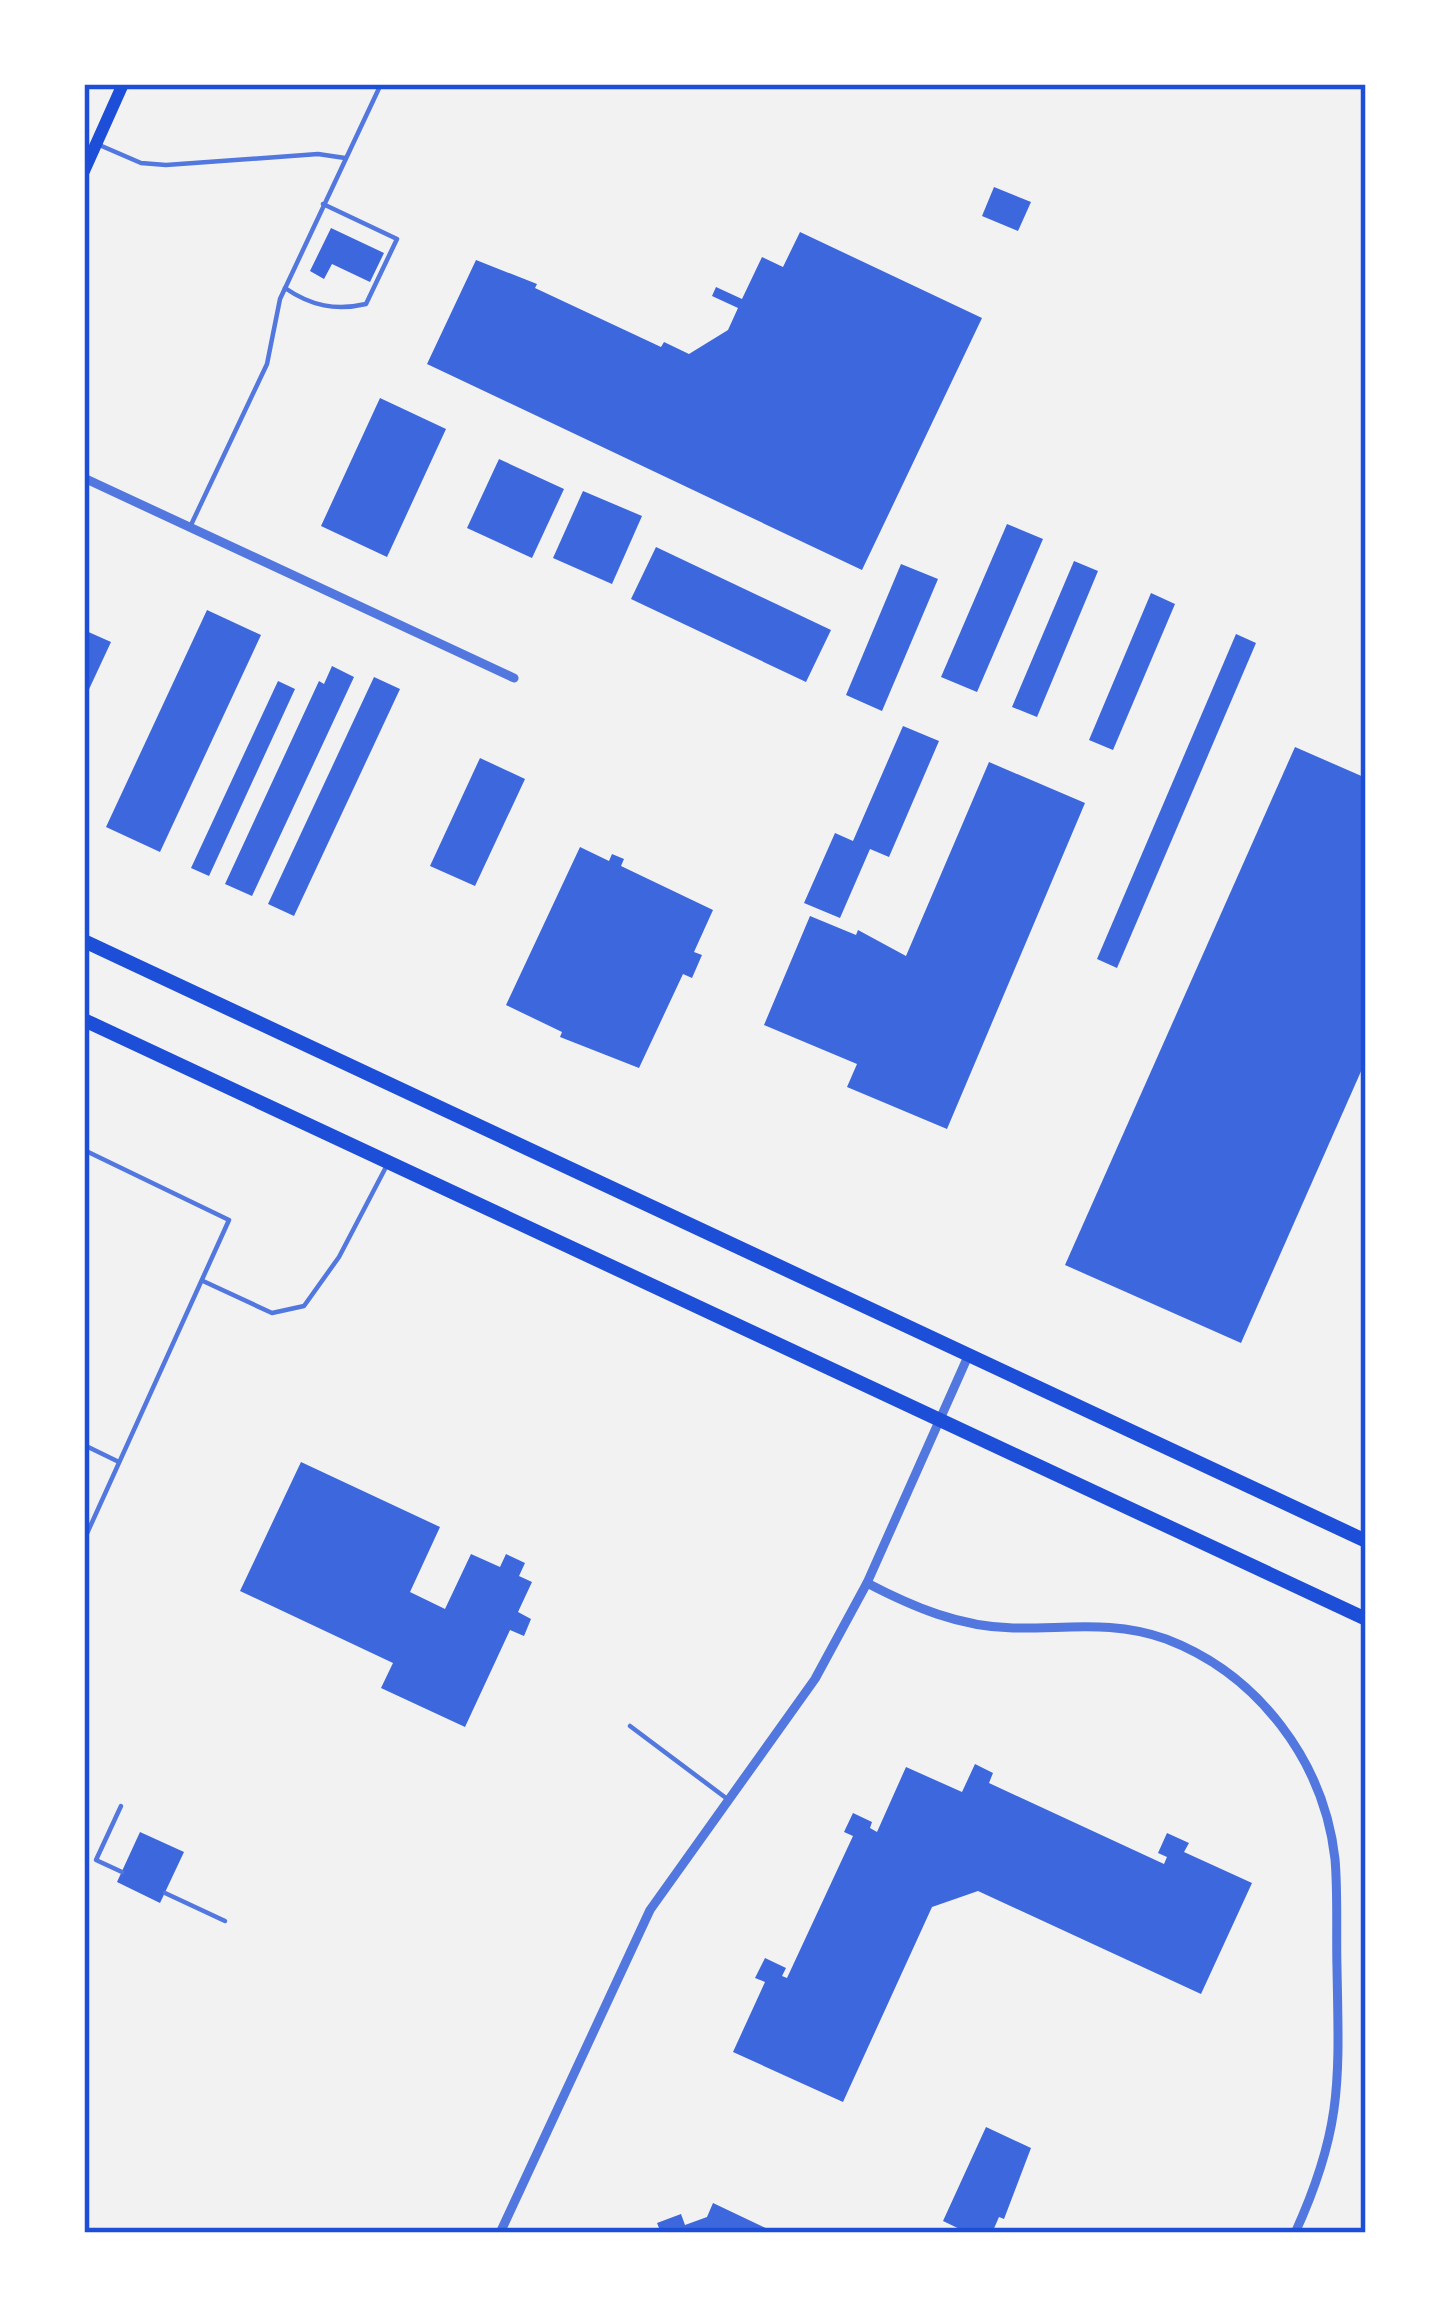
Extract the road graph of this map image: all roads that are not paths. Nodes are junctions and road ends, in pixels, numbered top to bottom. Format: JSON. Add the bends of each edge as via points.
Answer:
{"nodes":[{"id":1,"x":123,"y":84,"type":"edge"},
{"id":2,"x":381,"y":84,"type":"edge"},
{"id":3,"x":97,"y":143,"type":"junction"},
{"id":4,"x":345,"y":158,"type":"junction"},
{"id":5,"x":84,"y":171,"type":"edge"},
{"id":6,"x":323,"y":204,"type":"junction"},
{"id":7,"x":285,"y":288,"type":"junction"},
{"id":8,"x":84,"y":478,"type":"edge"},
{"id":9,"x":190,"y":527,"type":"junction"},
{"id":10,"x":514,"y":678,"type":"dead end"},
{"id":11,"x":84,"y":941,"type":"edge"},
{"id":12,"x":84,"y":1020,"type":"edge"},
{"id":13,"x":84,"y":1150,"type":"edge"},
{"id":14,"x":389,"y":1162,"type":"junction"},
{"id":15,"x":202,"y":1281,"type":"junction"},
{"id":16,"x":969,"y":1354,"type":"junction"},
{"id":17,"x":939,"y":1419,"type":"junction"},
{"id":18,"x":84,"y":1445,"type":"edge"},
{"id":19,"x":119,"y":1462,"type":"junction"},
{"id":20,"x":84,"y":1540,"type":"edge"},
{"id":21,"x":1366,"y":1541,"type":"edge"},
{"id":22,"x":867,"y":1583,"type":"junction"},
{"id":23,"x":1366,"y":1619,"type":"edge"},
{"id":24,"x":630,"y":1726,"type":"dead end"},
{"id":25,"x":728,"y":1799,"type":"junction"},
{"id":26,"x":121,"y":1806,"type":"dead end"},
{"id":27,"x":122,"y":1872,"type":"dead end"},
{"id":28,"x":165,"y":1893,"type":"dead end"},
{"id":29,"x":225,"y":1922,"type":"dead end"},
{"id":30,"x":500,"y":2233,"type":"edge"},
{"id":31,"x":1295,"y":2233,"type":"edge"}],
"edges":[{"from":1,"to":3,"type":"main road"},
{"from":2,"to":4,"type":"lane"},
{"from":3,"to":4,"type":"lane","via":[[166,165]]},
{"from":3,"to":5,"type":"main road"},
{"from":4,"to":6,"type":"lane"},
{"from":6,"to":7,"type":"lane"},
{"from":6,"to":7,"type":"lane","via":[[397,239],[366,304],[342,310]]},
{"from":7,"to":9,"type":"lane","via":[[267,364]]},
{"from":8,"to":9,"type":"street"},
{"from":9,"to":10,"type":"street"},
{"from":11,"to":16,"type":"main road"},
{"from":12,"to":14,"type":"main road"},
{"from":13,"to":15,"type":"lane","via":[[229,1220]]},
{"from":14,"to":15,"type":"lane","via":[[304,1306],[272,1312]]},
{"from":14,"to":17,"type":"main road"},
{"from":15,"to":19,"type":"lane"},
{"from":16,"to":17,"type":"street"},
{"from":16,"to":21,"type":"main road"},
{"from":17,"to":22,"type":"street"},
{"from":17,"to":23,"type":"main road"},
{"from":18,"to":19,"type":"lane"},
{"from":19,"to":20,"type":"lane"},
{"from":22,"to":25,"type":"street","via":[[815,1679]]},
{"from":22,"to":31,"type":"street","via":[[957,1621],[1108,1625],[1170,1641],[1218,1666],[1269,1710],[1305,1758],[1334,1857],[1339,2102],[1329,2155]]},
{"from":24,"to":25,"type":"lane"},
{"from":25,"to":30,"type":"street","via":[[650,1910]]},
{"from":26,"to":27,"type":"lane","via":[[96,1860]]},
{"from":28,"to":29,"type":"lane"}]}
